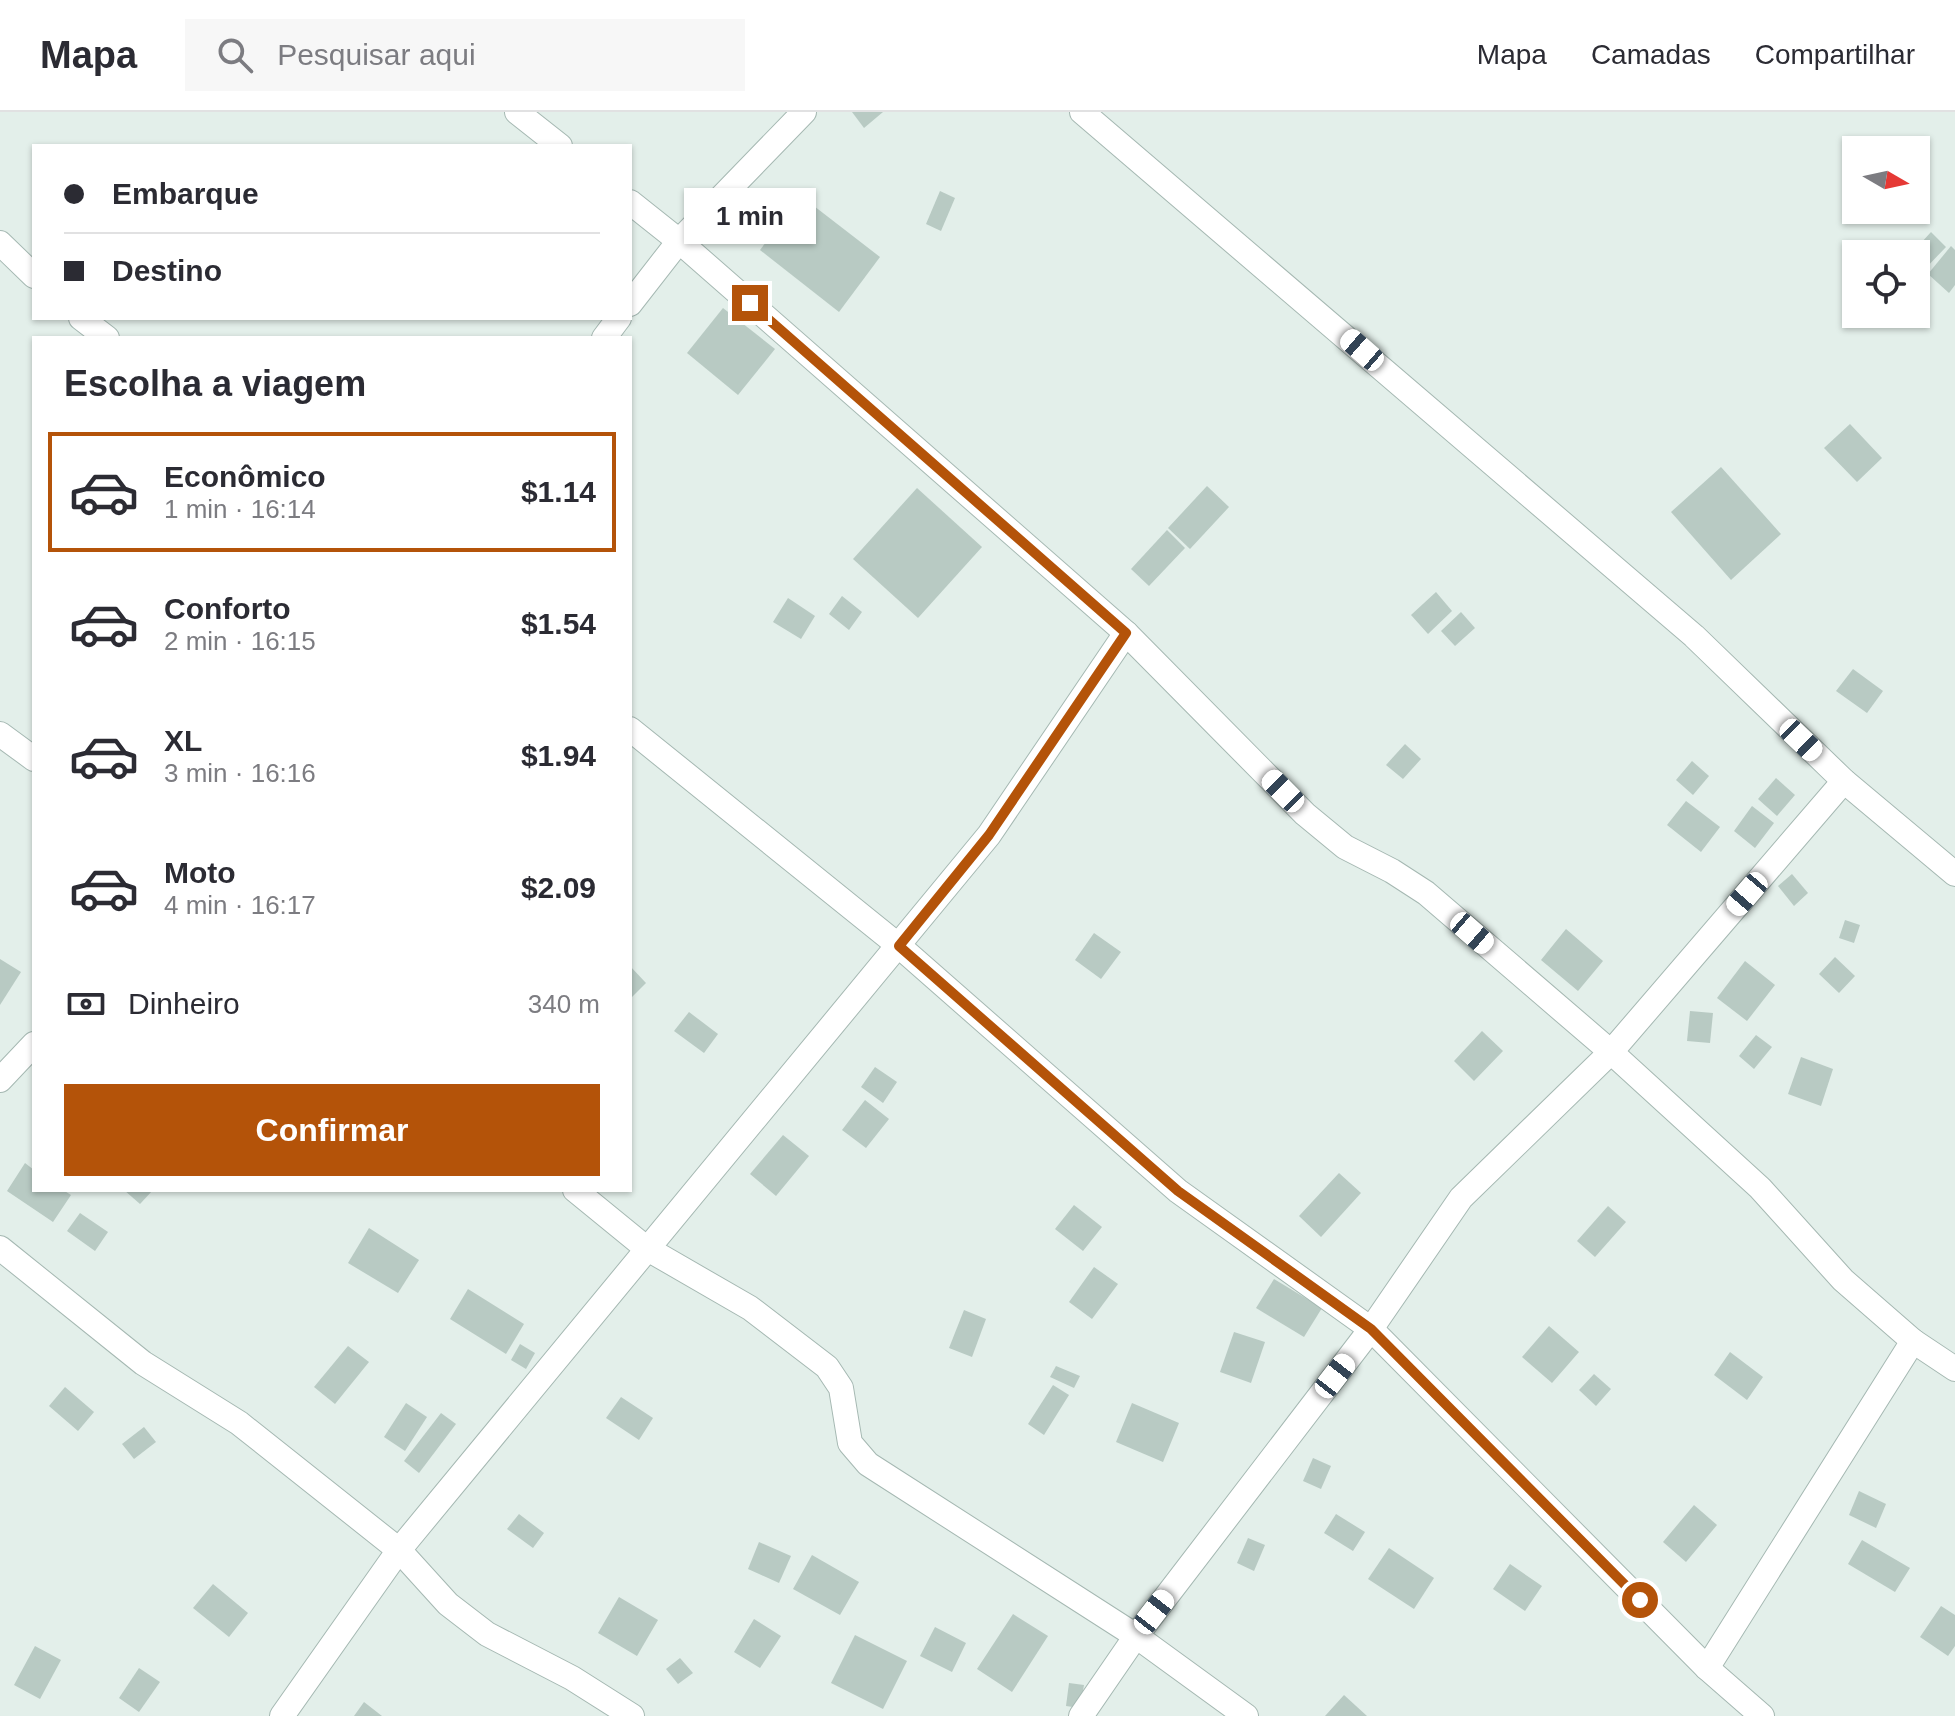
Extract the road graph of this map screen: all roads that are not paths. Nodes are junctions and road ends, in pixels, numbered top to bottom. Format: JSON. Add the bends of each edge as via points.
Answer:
{"nodes":[{"id":1,"x":517,"y":112,"type":"edge"},
{"id":2,"x":804,"y":112,"type":"edge"},
{"id":3,"x":1082,"y":112,"type":"edge"},
{"id":4,"x":557,"y":144,"type":"edge"},
{"id":5,"x":632,"y":204,"type":"edge"},
{"id":6,"x":679,"y":241,"type":"junction"},
{"id":7,"x":0,"y":243,"type":"edge"},
{"id":8,"x":32,"y":274,"type":"edge"},
{"id":9,"x":632,"y":301,"type":"edge"},
{"id":10,"x":84,"y":320,"type":"edge"},
{"id":11,"x":104,"y":336,"type":"edge"},
{"id":12,"x":1126,"y":633,"type":"junction"},
{"id":13,"x":632,"y":731,"type":"edge"},
{"id":14,"x":0,"y":734,"type":"edge"},
{"id":15,"x":32,"y":758,"type":"edge"},
{"id":16,"x":1844,"y":781,"type":"junction"},
{"id":17,"x":1955,"y":874,"type":"edge"},
{"id":18,"x":899,"y":946,"type":"junction"},
{"id":19,"x":32,"y":1046,"type":"edge"},
{"id":20,"x":1611,"y":1052,"type":"junction"},
{"id":21,"x":0,"y":1080,"type":"edge"},
{"id":22,"x":577,"y":1192,"type":"edge"},
{"id":23,"x":0,"y":1248,"type":"edge"},
{"id":24,"x":646,"y":1248,"type":"junction"},
{"id":25,"x":1371,"y":1329,"type":"junction"},
{"id":26,"x":1913,"y":1341,"type":"junction"},
{"id":27,"x":1955,"y":1369,"type":"edge"},
{"id":28,"x":399,"y":1550,"type":"junction"},
{"id":29,"x":1136,"y":1636,"type":"junction"},
{"id":30,"x":1707,"y":1668,"type":"junction"},
{"id":31,"x":282,"y":1716,"type":"edge"},
{"id":32,"x":632,"y":1716,"type":"edge"},
{"id":33,"x":1081,"y":1716,"type":"edge"},
{"id":34,"x":1246,"y":1716,"type":"edge"},
{"id":35,"x":1762,"y":1716,"type":"edge"}],
"edges":[{"from":1,"to":4,"type":"street"},
{"from":2,"to":6,"type":"street"},
{"from":3,"to":16,"type":"street","via":[[1694,636]]},
{"from":5,"to":6,"type":"street"},
{"from":6,"to":9,"type":"street"},
{"from":6,"to":12,"type":"street"},
{"from":7,"to":8,"type":"street"},
{"from":10,"to":11,"type":"street"},
{"from":12,"to":18,"type":"street","via":[[989,835]]},
{"from":12,"to":20,"type":"street","via":[[1305,814],[1345,847],[1426,893]]},
{"from":13,"to":18,"type":"street"},
{"from":14,"to":15,"type":"street"},
{"from":16,"to":17,"type":"street"},
{"from":16,"to":20,"type":"street"},
{"from":18,"to":24,"type":"street"},
{"from":18,"to":25,"type":"street","via":[[1178,1191]]},
{"from":19,"to":21,"type":"street"},
{"from":20,"to":25,"type":"street","via":[[1461,1198]]},
{"from":20,"to":26,"type":"street","via":[[1760,1188],[1843,1280]]},
{"from":22,"to":24,"type":"street"},
{"from":23,"to":28,"type":"street","via":[[143,1363],[239,1423]]},
{"from":24,"to":28,"type":"street"},
{"from":24,"to":29,"type":"street","via":[[750,1308],[827,1367],[841,1388],[850,1443],[868,1464]]},
{"from":25,"to":29,"type":"street"},
{"from":25,"to":30,"type":"street"},
{"from":26,"to":27,"type":"street"},
{"from":26,"to":30,"type":"street"},
{"from":28,"to":31,"type":"street"},
{"from":28,"to":32,"type":"street","via":[[448,1604],[487,1634]]},
{"from":29,"to":33,"type":"street"},
{"from":29,"to":34,"type":"street"},
{"from":30,"to":35,"type":"street"}]}
